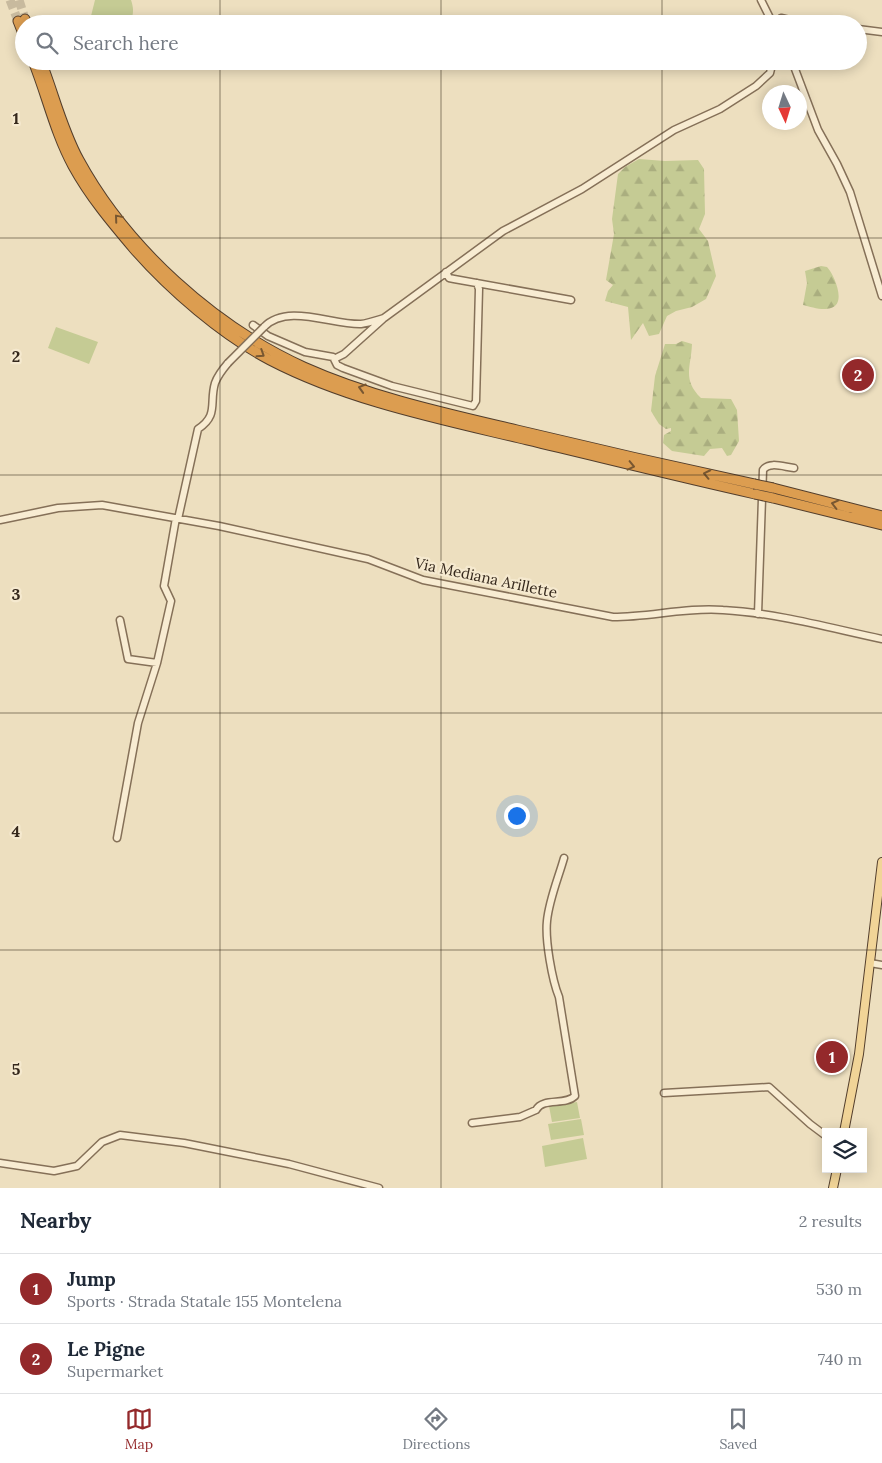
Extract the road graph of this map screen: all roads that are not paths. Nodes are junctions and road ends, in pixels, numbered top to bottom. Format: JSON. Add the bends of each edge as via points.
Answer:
{"nodes":[{"id":1,"x":761,"y":0,"type":"edge"},
{"id":2,"x":768,"y":15,"type":"edge"},
{"id":3,"x":867,"y":30,"type":"edge"},
{"id":4,"x":882,"y":32,"type":"edge"},
{"id":5,"x":36,"y":70,"type":"edge"},
{"id":6,"x":45,"y":70,"type":"edge"},
{"id":7,"x":770,"y":70,"type":"edge"},
{"id":8,"x":795,"y":70,"type":"edge"},
{"id":9,"x":446,"y":272,"type":"junction"},
{"id":10,"x":477,"y":283,"type":"junction"},
{"id":11,"x":882,"y":296,"type":"edge"},
{"id":12,"x":571,"y":300,"type":"dead end"},
{"id":13,"x":384,"y":318,"type":"junction"},
{"id":14,"x":253,"y":324,"type":"dead end"},
{"id":15,"x":334,"y":359,"type":"junction"},
{"id":16,"x":794,"y":468,"type":"dead end"},
{"id":17,"x":754,"y":489,"type":"junction"},
{"id":18,"x":882,"y":516,"type":"edge"},
{"id":19,"x":177,"y":518,"type":"junction"},
{"id":20,"x":0,"y":520,"type":"edge"},
{"id":21,"x":882,"y":525,"type":"edge"},
{"id":22,"x":758,"y":614,"type":"junction"},
{"id":23,"x":120,"y":620,"type":"dead end"},
{"id":24,"x":882,"y":639,"type":"edge"},
{"id":25,"x":157,"y":664,"type":"junction"},
{"id":26,"x":116,"y":838,"type":"dead end"},
{"id":27,"x":564,"y":858,"type":"dead end"},
{"id":28,"x":882,"y":862,"type":"edge"},
{"id":29,"x":870,"y":963,"type":"junction"},
{"id":30,"x":882,"y":965,"type":"edge"},
{"id":31,"x":664,"y":1093,"type":"dead end"},
{"id":32,"x":472,"y":1124,"type":"dead end"},
{"id":33,"x":845,"y":1128,"type":"edge"},
{"id":34,"x":822,"y":1133,"type":"edge"},
{"id":35,"x":0,"y":1163,"type":"edge"},
{"id":36,"x":836,"y":1173,"type":"edge"},
{"id":37,"x":379,"y":1188,"type":"edge"},
{"id":38,"x":833,"y":1188,"type":"edge"}],
"edges":[{"from":1,"to":2,"type":"street"},
{"from":3,"to":4,"type":"street"},
{"from":5,"to":17,"type":"highway","one_way":true,"via":[[58,135],[74,168],[106,218],[182,298],[268,359],[344,392],[436,418]]},
{"from":17,"to":6,"type":"highway","one_way":true,"via":[[437,411],[345,383],[271,350],[184,288],[145,250],[111,209],[80,162],[65,132]]},
{"from":7,"to":9,"type":"street","via":[[756,86],[720,109],[674,130],[582,189],[521,220]]},
{"from":8,"to":11,"type":"street","via":[[818,130],[850,192]]},
{"from":9,"to":10,"type":"street","via":[[449,278]]},
{"from":9,"to":13,"type":"street"},
{"from":10,"to":12,"type":"street"},
{"from":10,"to":15,"type":"street","via":[[476,401],[473,406],[392,386],[343,368]]},
{"from":13,"to":15,"type":"street"},
{"from":13,"to":19,"type":"street","bridge":true,"via":[[362,324],[288,316],[270,320],[220,372],[215,385],[213,411],[198,429]]},
{"from":14,"to":15,"type":"street","via":[[268,336],[305,352]]},
{"from":16,"to":22,"type":"street","via":[[770,465],[762,470]]},
{"from":18,"to":17,"type":"highway","one_way":true,"bridge":true,"via":[[773,488]]},
{"from":17,"to":21,"type":"highway","bridge":true,"via":[[773,498]]},
{"from":19,"to":20,"type":"street","name":"Via Mediana Arillette","via":[[102,505],[58,508]]},
{"from":19,"to":22,"type":"street","name":"Via Mediana Arillette","via":[[368,559],[423,580],[613,617],[710,610]]},
{"from":19,"to":25,"type":"street","via":[[164,586],[171,601]]},
{"from":22,"to":24,"type":"street","name":"Via Mediana Arillette"},
{"from":23,"to":25,"type":"street","via":[[128,660]]},
{"from":25,"to":26,"type":"street","via":[[138,723]]},
{"from":27,"to":32,"type":"street","via":[[548,915],[547,934],[575,1096],[571,1100],[538,1106],[520,1117]]},
{"from":28,"to":29,"type":"main road"},
{"from":29,"to":30,"type":"street"},
{"from":29,"to":33,"type":"main road","via":[[859,1054]]},
{"from":31,"to":34,"type":"street","via":[[769,1087]]},
{"from":35,"to":37,"type":"street","via":[[62,1170],[77,1166],[102,1142],[120,1135],[184,1143],[289,1164]]},
{"from":36,"to":38,"type":"main road"}]}
